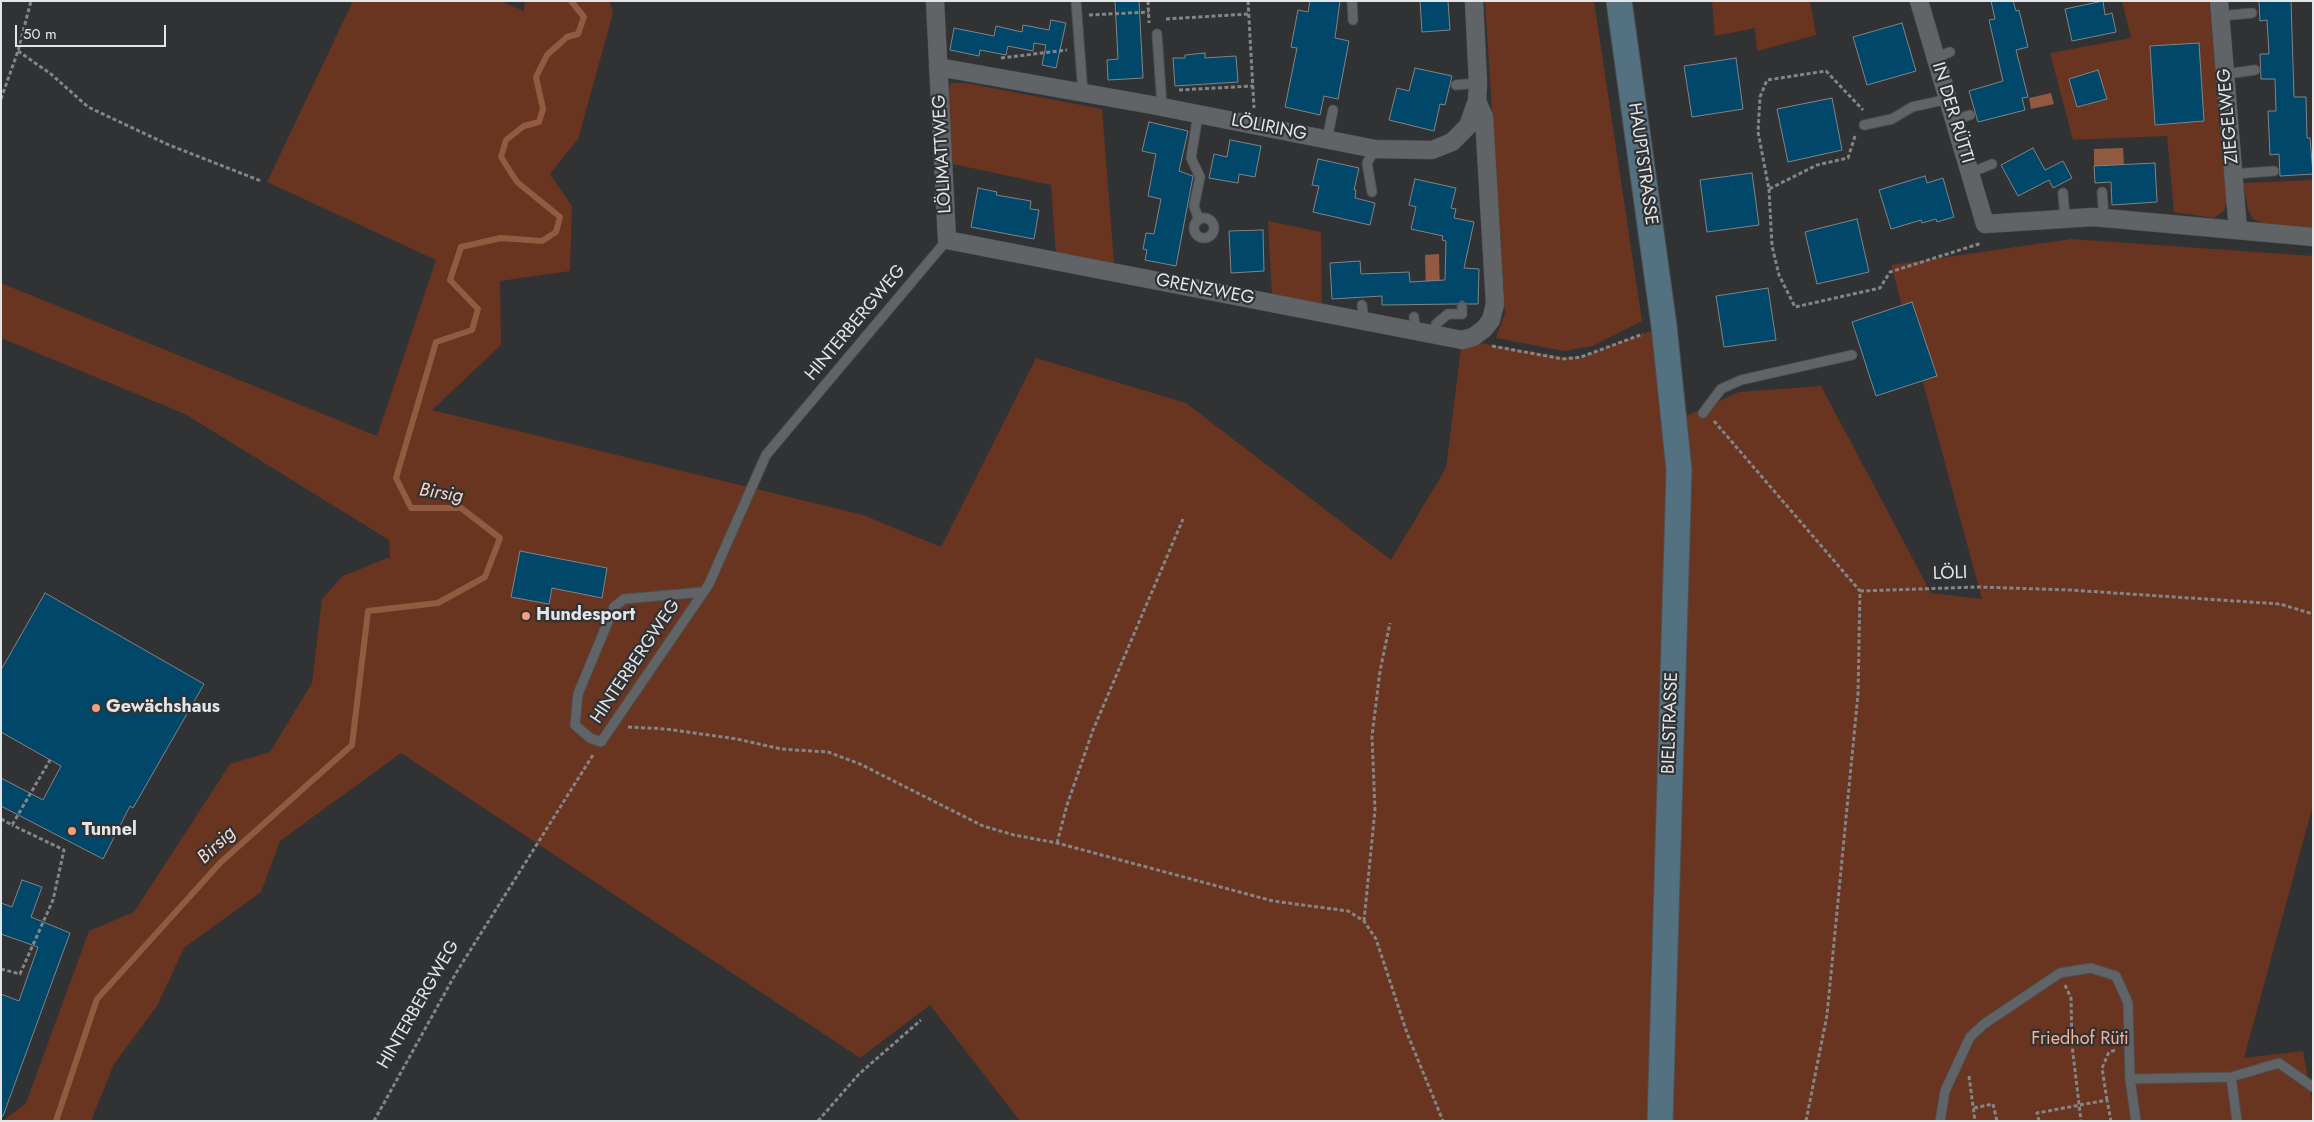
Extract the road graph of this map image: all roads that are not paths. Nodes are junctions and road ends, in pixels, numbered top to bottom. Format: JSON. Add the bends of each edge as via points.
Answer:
{"nodes":[{"id":1,"x":935,"y":1,"type":"edge"},
{"id":2,"x":1076,"y":1,"type":"edge"},
{"id":3,"x":1352,"y":1,"type":"edge"},
{"id":4,"x":1474,"y":1,"type":"edge"},
{"id":5,"x":1619,"y":1,"type":"edge"},
{"id":6,"x":1918,"y":1,"type":"edge"},
{"id":7,"x":2220,"y":8,"type":"edge"},
{"id":8,"x":2252,"y":13,"type":"dead end"},
{"id":9,"x":1353,"y":20,"type":"dead end"},
{"id":10,"x":1157,"y":34,"type":"dead end"},
{"id":11,"x":938,"y":67,"type":"junction"},
{"id":12,"x":2255,"y":70,"type":"dead end"},
{"id":13,"x":2226,"y":74,"type":"junction"},
{"id":14,"x":1478,"y":83,"type":"junction"},
{"id":15,"x":1456,"y":85,"type":"dead end"},
{"id":16,"x":1083,"y":94,"type":"junction"},
{"id":17,"x":1161,"y":99,"type":"junction"},
{"id":18,"x":1948,"y":99,"type":"junction"},
{"id":19,"x":1477,"y":101,"type":"junction"},
{"id":20,"x":1333,"y":110,"type":"dead end"},
{"id":21,"x":1198,"y":114,"type":"junction"},
{"id":22,"x":1860,"y":127,"type":"road end"},
{"id":23,"x":1327,"y":140,"type":"junction"},
{"id":24,"x":1375,"y":149,"type":"junction"},
{"id":25,"x":1992,"y":164,"type":"dead end"},
{"id":26,"x":2274,"y":171,"type":"dead end"},
{"id":27,"x":1970,"y":173,"type":"junction"},
{"id":28,"x":2234,"y":174,"type":"junction"},
{"id":29,"x":1372,"y":192,"type":"dead end"},
{"id":30,"x":2102,"y":192,"type":"dead end"},
{"id":31,"x":2062,"y":193,"type":"dead end"},
{"id":32,"x":2104,"y":218,"type":"junction"},
{"id":33,"x":2066,"y":219,"type":"junction"},
{"id":34,"x":1199,"y":220,"type":"dead end"},
{"id":35,"x":2238,"y":230,"type":"junction"},
{"id":36,"x":2313,"y":237,"type":"edge"},
{"id":37,"x":948,"y":240,"type":"junction"},
{"id":38,"x":1462,"y":307,"type":"dead end"},
{"id":39,"x":1664,"y":326,"type":"joint"},
{"id":40,"x":1435,"y":335,"type":"junction"},
{"id":41,"x":1852,"y":355,"type":"dead end"},
{"id":42,"x":1703,"y":413,"type":"road end"},
{"id":43,"x":703,"y":592,"type":"junction"},
{"id":44,"x":2231,"y":1076,"type":"junction"},
{"id":45,"x":2130,"y":1079,"type":"junction"},
{"id":46,"x":2313,"y":1087,"type":"edge"},
{"id":47,"x":1660,"y":1121,"type":"edge"},
{"id":48,"x":1940,"y":1121,"type":"edge"},
{"id":49,"x":2136,"y":1121,"type":"edge"},
{"id":50,"x":2237,"y":1121,"type":"edge"}],
"edges":[{"from":1,"to":11,"type":"street","name":"LÖLIMATTWEG"},
{"from":2,"to":16,"type":"lane"},
{"from":3,"to":9,"type":"lane"},
{"from":4,"to":14,"type":"street","name":"LÖLIRING"},
{"from":5,"to":39,"type":"main road","name":"HAUPTSTRASSE"},
{"from":6,"to":18,"type":"street","name":"IN DER RÜTTI","via":[[1943,55]]},
{"from":7,"to":8,"type":"lane"},
{"from":7,"to":13,"type":"street","name":"ZIEGELWEG"},
{"from":10,"to":17,"type":"lane"},
{"from":11,"to":16,"type":"street","name":"LÖLIRING"},
{"from":11,"to":37,"type":"street","name":"LÖLIMATTWEG"},
{"from":12,"to":13,"type":"lane"},
{"from":13,"to":28,"type":"street","name":"ZIEGELWEG"},
{"from":14,"to":15,"type":"lane"},
{"from":14,"to":19,"type":"street","name":"LÖLIRING"},
{"from":16,"to":17,"type":"street","name":"LÖLIRING"},
{"from":17,"to":21,"type":"street","name":"LÖLIRING"},
{"from":18,"to":22,"type":"lane","via":[[1912,107],[1892,119]]},
{"from":18,"to":27,"type":"street","name":"IN DER RÜTTI","via":[[1962,117]]},
{"from":19,"to":24,"type":"street","name":"LÖLIRING","via":[[1468,126],[1452,142],[1432,150]]},
{"from":19,"to":40,"type":"street","name":"GRENZWEG","via":[[1484,117],[1495,304],[1491,320],[1473,337],[1462,340]]},
{"from":20,"to":23,"type":"lane"},
{"from":21,"to":23,"type":"street","name":"LÖLIRING"},
{"from":21,"to":34,"type":"lane","via":[[1191,158],[1200,177],[1194,206]]},
{"from":23,"to":24,"type":"street","name":"LÖLIRING"},
{"from":24,"to":29,"type":"lane","via":[[1367,163]]},
{"from":25,"to":27,"type":"lane"},
{"from":26,"to":28,"type":"lane"},
{"from":27,"to":33,"type":"street","name":"IN DER RÜTTI","via":[[1985,224]]},
{"from":28,"to":35,"type":"street","name":"ZIEGELWEG"},
{"from":30,"to":32,"type":"lane"},
{"from":31,"to":33,"type":"lane"},
{"from":32,"to":33,"type":"street"},
{"from":32,"to":35,"type":"street"},
{"from":35,"to":36,"type":"street"},
{"from":37,"to":40,"type":"street","name":"GRENZWEG","via":[[1415,324]]},
{"from":37,"to":43,"type":"lane","name":"HINTERBERGWEG","via":[[766,455]]},
{"from":38,"to":40,"type":"lane","via":[[1462,314],[1448,314],[1436,324]]},
{"from":39,"to":47,"type":"main road","name":"BIELSTRASSE","via":[[1679,470]]},
{"from":41,"to":42,"type":"lane","via":[[1740,380],[1722,390]]},
{"from":43,"to":43,"type":"lane","name":"HINTERBERGWEG","via":[[624,599],[614,607],[578,694],[575,725],[590,738],[601,742]]},
{"from":44,"to":45,"type":"lane"},
{"from":44,"to":46,"type":"lane","via":[[2279,1063]]},
{"from":44,"to":50,"type":"lane"},
{"from":45,"to":48,"type":"lane","via":[[2128,1003],[2116,976],[2091,968],[2060,973],[1970,1037],[1945,1091]]},
{"from":45,"to":49,"type":"lane"}]}
